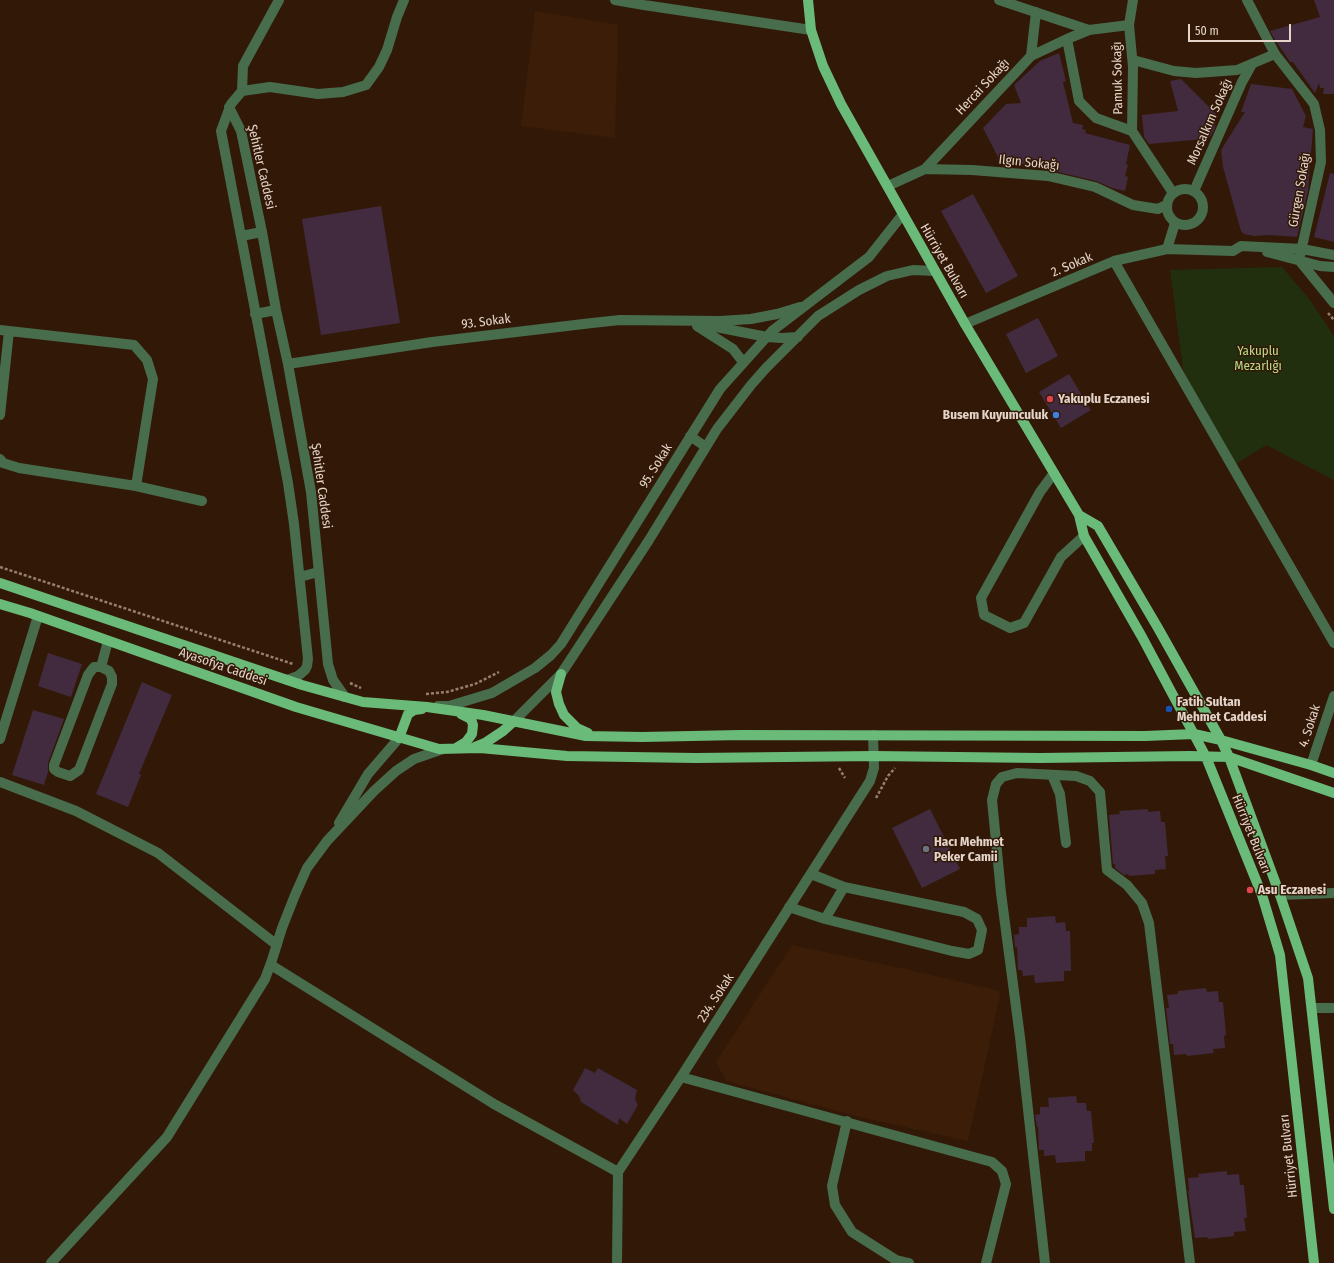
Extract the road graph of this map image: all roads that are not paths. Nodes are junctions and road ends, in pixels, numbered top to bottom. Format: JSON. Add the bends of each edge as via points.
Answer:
{"nodes":[{"id":1,"x":279,"y":0,"type":"edge"},
{"id":2,"x":404,"y":0,"type":"edge"},
{"id":3,"x":615,"y":0,"type":"edge"},
{"id":4,"x":999,"y":0,"type":"edge"},
{"id":5,"x":1030,"y":0,"type":"edge"},
{"id":6,"x":1133,"y":0,"type":"edge"},
{"id":7,"x":1247,"y":0,"type":"edge"},
{"id":8,"x":644,"y":3,"type":"edge"},
{"id":9,"x":809,"y":3,"type":"edge"},
{"id":10,"x":1036,"y":12,"type":"junction"},
{"id":11,"x":1129,"y":26,"type":"junction"},
{"id":12,"x":811,"y":30,"type":"junction"},
{"id":13,"x":1089,"y":30,"type":"junction"},
{"id":14,"x":1067,"y":39,"type":"junction"},
{"id":15,"x":1275,"y":54,"type":"junction"},
{"id":16,"x":1031,"y":56,"type":"junction"},
{"id":17,"x":1133,"y":60,"type":"junction"},
{"id":18,"x":1252,"y":64,"type":"junction"},
{"id":19,"x":242,"y":91,"type":"junction"},
{"id":20,"x":229,"y":107,"type":"junction"},
{"id":21,"x":1132,"y":131,"type":"junction"},
{"id":22,"x":925,"y":169,"type":"junction"},
{"id":23,"x":888,"y":186,"type":"junction"},
{"id":24,"x":1194,"y":191,"type":"junction"},
{"id":25,"x":1173,"y":193,"type":"junction"},
{"id":26,"x":1166,"y":205,"type":"junction"},
{"id":27,"x":903,"y":214,"type":"junction"},
{"id":28,"x":1175,"y":223,"type":"junction"},
{"id":29,"x":262,"y":232,"type":"junction"},
{"id":30,"x":241,"y":236,"type":"junction"},
{"id":31,"x":1241,"y":246,"type":"junction"},
{"id":32,"x":1167,"y":249,"type":"junction"},
{"id":33,"x":1302,"y":249,"type":"junction"},
{"id":34,"x":1334,"y":255,"type":"edge"},
{"id":35,"x":1299,"y":260,"type":"junction"},
{"id":36,"x":1114,"y":261,"type":"junction"},
{"id":37,"x":1334,"y":268,"type":"edge"},
{"id":38,"x":935,"y":271,"type":"junction"},
{"id":39,"x":1334,"y":303,"type":"edge"},
{"id":40,"x":806,"y":305,"type":"junction"},
{"id":41,"x":276,"y":310,"type":"junction"},
{"id":42,"x":255,"y":314,"type":"junction"},
{"id":43,"x":689,"y":320,"type":"junction"},
{"id":44,"x":965,"y":324,"type":"junction"},
{"id":45,"x":5,"y":331,"type":"edge"},
{"id":46,"x":766,"y":337,"type":"junction"},
{"id":47,"x":798,"y":337,"type":"junction"},
{"id":48,"x":743,"y":362,"type":"junction"},
{"id":49,"x":288,"y":364,"type":"junction"},
{"id":50,"x":0,"y":415,"type":"edge"},
{"id":51,"x":690,"y":436,"type":"junction"},
{"id":52,"x":706,"y":447,"type":"junction"},
{"id":53,"x":0,"y":459,"type":"edge"},
{"id":54,"x":1054,"y":473,"type":"junction"},
{"id":55,"x":136,"y":486,"type":"junction"},
{"id":56,"x":202,"y":501,"type":"dead end"},
{"id":57,"x":1079,"y":515,"type":"junction"},
{"id":58,"x":1084,"y":536,"type":"junction"},
{"id":59,"x":318,"y":572,"type":"junction"},
{"id":60,"x":300,"y":577,"type":"junction"},
{"id":61,"x":0,"y":583,"type":"edge"},
{"id":62,"x":0,"y":604,"type":"edge"},
{"id":63,"x":38,"y":616,"type":"junction"},
{"id":64,"x":108,"y":641,"type":"junction"},
{"id":65,"x":1334,"y":643,"type":"edge"},
{"id":66,"x":101,"y":667,"type":"junction"},
{"id":67,"x":561,"y":674,"type":"junction"},
{"id":68,"x":287,"y":680,"type":"junction"},
{"id":69,"x":345,"y":697,"type":"junction"},
{"id":70,"x":1334,"y":697,"type":"edge"},
{"id":71,"x":427,"y":707,"type":"junction"},
{"id":72,"x":450,"y":710,"type":"junction"},
{"id":73,"x":514,"y":721,"type":"junction"},
{"id":74,"x":873,"y":734,"type":"junction"},
{"id":75,"x":1194,"y":734,"type":"junction"},
{"id":76,"x":593,"y":736,"type":"junction"},
{"id":77,"x":399,"y":738,"type":"junction"},
{"id":78,"x":0,"y":739,"type":"edge"},
{"id":79,"x":1221,"y":740,"type":"junction"},
{"id":80,"x":456,"y":748,"type":"junction"},
{"id":81,"x":471,"y":748,"type":"junction"},
{"id":82,"x":441,"y":749,"type":"junction"},
{"id":83,"x":874,"y":756,"type":"junction"},
{"id":84,"x":1206,"y":757,"type":"junction"},
{"id":85,"x":1229,"y":757,"type":"junction"},
{"id":86,"x":1311,"y":765,"type":"junction"},
{"id":87,"x":1334,"y":773,"type":"edge"},
{"id":88,"x":1052,"y":775,"type":"junction"},
{"id":89,"x":0,"y":782,"type":"edge"},
{"id":90,"x":1334,"y":793,"type":"edge"},
{"id":91,"x":333,"y":833,"type":"junction"},
{"id":92,"x":1066,"y":843,"type":"dead end"},
{"id":93,"x":811,"y":874,"type":"junction"},
{"id":94,"x":844,"y":887,"type":"junction"},
{"id":95,"x":1334,"y":893,"type":"edge"},
{"id":96,"x":1280,"y":894,"type":"junction"},
{"id":97,"x":789,"y":907,"type":"junction"},
{"id":98,"x":825,"y":919,"type":"junction"},
{"id":99,"x":277,"y":945,"type":"junction"},
{"id":100,"x":271,"y":965,"type":"junction"},
{"id":101,"x":1312,"y":1008,"type":"junction"},
{"id":102,"x":1334,"y":1008,"type":"edge"},
{"id":103,"x":681,"y":1077,"type":"junction"},
{"id":104,"x":847,"y":1121,"type":"junction"},
{"id":105,"x":1330,"y":1141,"type":"edge"},
{"id":106,"x":618,"y":1172,"type":"junction"},
{"id":107,"x":1334,"y":1209,"type":"edge"},
{"id":108,"x":51,"y":1263,"type":"edge"},
{"id":109,"x":617,"y":1263,"type":"edge"},
{"id":110,"x":908,"y":1263,"type":"edge"},
{"id":111,"x":986,"y":1263,"type":"edge"},
{"id":112,"x":1045,"y":1263,"type":"edge"},
{"id":113,"x":1190,"y":1263,"type":"edge"},
{"id":114,"x":1314,"y":1263,"type":"edge"}],
"edges":[{"from":1,"to":19,"type":"street","via":[[243,66]]},
{"from":2,"to":19,"type":"street","via":[[387,50],[366,85],[343,92],[318,94],[270,87]]},
{"from":3,"to":8,"type":"street"},
{"from":4,"to":10,"type":"street"},
{"from":5,"to":10,"type":"street"},
{"from":6,"to":11,"type":"street","name":"Pamuk Sokağı"},
{"from":7,"to":15,"type":"street","name":"Gürgen Sokağı"},
{"from":8,"to":12,"type":"street"},
{"from":9,"to":12,"type":"main road","name":"Hürriyet Bulvarı"},
{"from":10,"to":13,"type":"street"},
{"from":10,"to":16,"type":"street"},
{"from":11,"to":13,"type":"street","name":"Pamuk Sokağı"},
{"from":11,"to":17,"type":"street","name":"Pamuk Sokağı"},
{"from":12,"to":23,"type":"main road","name":"Hürriyet Bulvarı","via":[[823,66],[841,104]]},
{"from":13,"to":14,"type":"street","name":"Pamuk Sokağı"},
{"from":14,"to":16,"type":"street","name":"Pamuk Sokağı"},
{"from":14,"to":21,"type":"street","via":[[1079,101],[1096,118]]},
{"from":15,"to":18,"type":"street"},
{"from":15,"to":33,"type":"street","name":"Gürgen Sokağı","via":[[1314,104],[1320,130],[1321,162]]},
{"from":16,"to":22,"type":"street","name":"Hercai Sokağı"},
{"from":17,"to":18,"type":"street","via":[[1174,71],[1196,73],[1237,70]]},
{"from":17,"to":21,"type":"street","name":"Pamuk Sokağı"},
{"from":18,"to":24,"type":"street","name":"Morsalkım Sokağı"},
{"from":19,"to":20,"type":"street"},
{"from":20,"to":29,"type":"street","name":"Şehitler Caddesi","via":[[241,131]]},
{"from":20,"to":30,"type":"street","via":[[221,131]]},
{"from":21,"to":25,"type":"street"},
{"from":22,"to":23,"type":"street","name":"Ilgın Sokağı"},
{"from":22,"to":26,"type":"street","name":"Ilgın Sokağı","via":[[1048,176],[1095,187],[1133,204],[1158,209]]},
{"from":23,"to":27,"type":"main road","name":"Hürriyet Bulvarı"},
{"from":24,"to":25,"type":"street","via":[[1183,189]]},
{"from":24,"to":28,"type":"street","via":[[1202,200],[1200,218],[1191,224]]},
{"from":25,"to":26,"type":"street"},
{"from":26,"to":28,"type":"street","via":[[1168,215]]},
{"from":27,"to":38,"type":"main road","name":"Hürriyet Bulvarı"},
{"from":27,"to":40,"type":"street","name":"95. Sokak","via":[[869,257]]},
{"from":28,"to":32,"type":"street"},
{"from":29,"to":30,"type":"street"},
{"from":29,"to":41,"type":"street","name":"Şehitler Caddesi"},
{"from":30,"to":42,"type":"street"},
{"from":31,"to":32,"type":"street","name":"2. Sokak","via":[[1232,250]]},
{"from":31,"to":33,"type":"street"},
{"from":31,"to":35,"type":"street"},
{"from":32,"to":36,"type":"street","name":"2. Sokak"},
{"from":33,"to":34,"type":"street"},
{"from":33,"to":35,"type":"street","name":"Gürgen Sokağı"},
{"from":35,"to":37,"type":"street"},
{"from":35,"to":39,"type":"street"},
{"from":36,"to":44,"type":"street","name":"2. Sokak"},
{"from":36,"to":65,"type":"street"},
{"from":38,"to":44,"type":"main road","name":"Hürriyet Bulvarı"},
{"from":38,"to":47,"type":"street","via":[[913,270],[887,276],[818,316]]},
{"from":40,"to":43,"type":"street","via":[[751,319]]},
{"from":40,"to":46,"type":"street","name":"95. Sokak"},
{"from":41,"to":42,"type":"street"},
{"from":41,"to":49,"type":"street","name":"Şehitler Caddesi"},
{"from":42,"to":60,"type":"street","via":[[291,502]]},
{"from":43,"to":46,"type":"street"},
{"from":43,"to":48,"type":"street","via":[[733,349]]},
{"from":43,"to":49,"type":"street","name":"93. Sokak","via":[[620,320],[592,323],[432,342]]},
{"from":44,"to":54,"type":"main road","name":"Hürriyet Bulvarı"},
{"from":45,"to":50,"type":"street"},
{"from":45,"to":55,"type":"street","via":[[134,345],[147,360],[153,379]]},
{"from":46,"to":47,"type":"street"},
{"from":46,"to":48,"type":"street","name":"95. Sokak"},
{"from":47,"to":52,"type":"street","via":[[751,386]]},
{"from":48,"to":51,"type":"street","name":"95. Sokak","via":[[720,389]]},
{"from":49,"to":59,"type":"street","name":"Şehitler Caddesi","via":[[311,492]]},
{"from":51,"to":52,"type":"street"},
{"from":51,"to":71,"type":"street","name":"95. Sokak","via":[[561,644],[551,655],[535,668],[492,693],[449,706]]},
{"from":52,"to":67,"type":"street","via":[[649,540]]},
{"from":53,"to":55,"type":"street","via":[[3,463],[19,468]]},
{"from":54,"to":57,"type":"main road","name":"Hürriyet Bulvarı"},
{"from":54,"to":58,"type":"street","via":[[1040,492],[981,598],[984,615],[1010,628],[1024,623],[1061,557]]},
{"from":55,"to":56,"type":"street"},
{"from":57,"to":58,"type":"main road","name":"Hürriyet Bulvarı"},
{"from":57,"to":79,"type":"main road","name":"Hürriyet Bulvarı","via":[[1098,526]]},
{"from":58,"to":75,"type":"main road","name":"Hürriyet Bulvarı"},
{"from":59,"to":60,"type":"street"},
{"from":59,"to":69,"type":"street","name":"Şehitler Caddesi","via":[[328,664],[333,680]]},
{"from":60,"to":68,"type":"street","via":[[307,666],[298,676]]},
{"from":61,"to":68,"type":"main road"},
{"from":62,"to":63,"type":"main road","name":"Ayasofya Caddesi"},
{"from":63,"to":64,"type":"main road","name":"Ayasofya Caddesi"},
{"from":63,"to":78,"type":"street"},
{"from":64,"to":66,"type":"street"},
{"from":64,"to":77,"type":"main road","name":"Ayasofya Caddesi","via":[[296,707]]},
{"from":66,"to":66,"type":"street","via":[[94,668],[88,674],[54,765],[58,772],[70,776],[79,770],[112,684],[109,671]]},
{"from":67,"to":73,"type":"street"},
{"from":67,"to":76,"type":"main road","via":[[556,692],[564,714],[577,728]]},
{"from":68,"to":69,"type":"main road"},
{"from":69,"to":71,"type":"main road","via":[[363,702]]},
{"from":70,"to":86,"type":"street","name":"4. Sokak"},
{"from":71,"to":72,"type":"main road"},
{"from":71,"to":77,"type":"main road","via":[[408,714]]},
{"from":72,"to":73,"type":"main road"},
{"from":72,"to":80,"type":"main road","via":[[471,720],[473,725],[472,734],[466,742]]},
{"from":73,"to":76,"type":"main road"},
{"from":73,"to":81,"type":"main road","via":[[485,743]]},
{"from":74,"to":75,"type":"main road"},
{"from":74,"to":76,"type":"main road"},
{"from":74,"to":83,"type":"street","name":"234. Sokak"},
{"from":75,"to":79,"type":"main road"},
{"from":75,"to":84,"type":"main road","name":"Hürriyet Bulvarı"},
{"from":77,"to":82,"type":"main road","name":"Ayasofya Caddesi"},
{"from":77,"to":91,"type":"street","via":[[368,774]]},
{"from":79,"to":85,"type":"main road","name":"Hürriyet Bulvarı"},
{"from":79,"to":86,"type":"main road"},
{"from":80,"to":81,"type":"main road","name":"Ayasofya Caddesi"},
{"from":80,"to":82,"type":"main road","name":"Ayasofya Caddesi"},
{"from":81,"to":83,"type":"main road","name":"Ayasofya Caddesi","via":[[567,756]]},
{"from":82,"to":91,"type":"street","via":[[414,759],[396,771]]},
{"from":83,"to":84,"type":"main road","name":"Ayasofya Caddesi"},
{"from":83,"to":93,"type":"street","name":"234. Sokak","via":[[870,781]]},
{"from":84,"to":85,"type":"main road","name":"Ayasofya Caddesi"},
{"from":84,"to":114,"type":"main road","name":"Hürriyet Bulvarı","via":[[1262,895],[1280,955]]},
{"from":85,"to":90,"type":"main road"},
{"from":85,"to":96,"type":"main road","name":"Hürriyet Bulvarı"},
{"from":86,"to":87,"type":"main road"},
{"from":88,"to":92,"type":"street","via":[[1060,794]]},
{"from":88,"to":112,"type":"street","via":[[1016,773],[1002,777],[996,784],[992,800]]},
{"from":88,"to":113,"type":"street","via":[[1076,776],[1090,780],[1100,792],[1106,870],[1127,885],[1142,903],[1149,923]]},
{"from":89,"to":99,"type":"street","via":[[76,811],[158,853]]},
{"from":91,"to":99,"type":"street","via":[[307,868],[294,895]]},
{"from":93,"to":94,"type":"street"},
{"from":93,"to":97,"type":"street","name":"234. Sokak"},
{"from":94,"to":98,"type":"street"},
{"from":94,"to":98,"type":"street","via":[[964,912],[976,919],[982,930],[978,950],[969,954],[952,952]]},
{"from":95,"to":96,"type":"street"},
{"from":96,"to":101,"type":"main road","name":"Hürriyet Bulvarı","via":[[1308,978]]},
{"from":97,"to":98,"type":"street"},
{"from":97,"to":103,"type":"street","name":"234. Sokak"},
{"from":99,"to":100,"type":"street"},
{"from":100,"to":106,"type":"street","via":[[494,1104]]},
{"from":100,"to":108,"type":"street","via":[[265,979],[167,1137]]},
{"from":101,"to":102,"type":"street"},
{"from":101,"to":105,"type":"main road","name":"Hürriyet Bulvarı"},
{"from":103,"to":104,"type":"street"},
{"from":103,"to":106,"type":"street","name":"234. Sokak"},
{"from":104,"to":110,"type":"street","via":[[832,1186],[835,1205],[852,1232],[896,1260]]},
{"from":104,"to":111,"type":"street","via":[[977,1157],[992,1162],[1002,1171],[1006,1184]]},
{"from":105,"to":107,"type":"main road","name":"Hürriyet Bulvarı"},
{"from":106,"to":109,"type":"street"}]}
